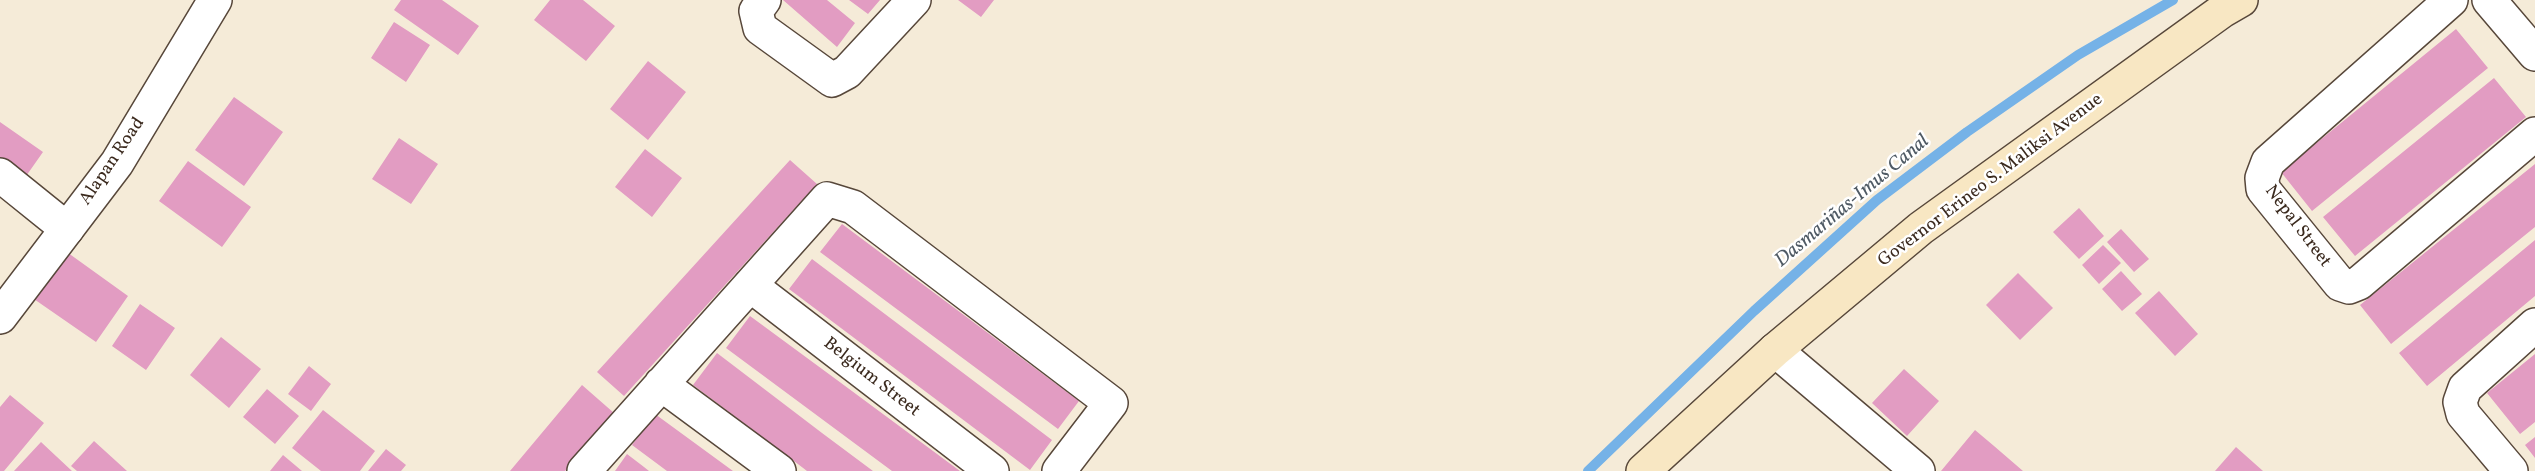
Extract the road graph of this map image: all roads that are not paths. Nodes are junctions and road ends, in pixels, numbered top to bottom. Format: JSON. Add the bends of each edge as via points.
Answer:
{"nodes":[{"id":1,"x":215,"y":0,"type":"edge"},
{"id":2,"x":764,"y":0,"type":"edge"},
{"id":3,"x":914,"y":0,"type":"edge"},
{"id":4,"x":2241,"y":0,"type":"edge"},
{"id":5,"x":2451,"y":0,"type":"edge"},
{"id":6,"x":2489,"y":0,"type":"edge"},
{"id":7,"x":2535,"y":54,"type":"edge"},
{"id":8,"x":2535,"y":134,"type":"edge"},
{"id":9,"x":0,"y":175,"type":"edge"},
{"id":10,"x":67,"y":229,"type":"junction"},
{"id":11,"x":750,"y":285,"type":"junction"},
{"id":12,"x":0,"y":316,"type":"edge"},
{"id":13,"x":2535,"y":325,"type":"edge"},
{"id":14,"x":1775,"y":350,"type":"junction"},
{"id":15,"x":661,"y":384,"type":"junction"},
{"id":16,"x":584,"y":471,"type":"edge"},
{"id":17,"x":779,"y":471,"type":"edge"},
{"id":18,"x":992,"y":471,"type":"edge"},
{"id":19,"x":1059,"y":471,"type":"edge"},
{"id":20,"x":1643,"y":471,"type":"edge"},
{"id":21,"x":1918,"y":471,"type":"edge"},
{"id":22,"x":2511,"y":471,"type":"edge"}],
"edges":[{"from":1,"to":10,"type":"street","name":"Alapan Road","via":[[117,163]]},
{"from":2,"to":3,"type":"street","via":[[756,11],[760,28],[832,80],[848,72]]},
{"from":4,"to":14,"type":"main road","name":"Governor Erineo S. Maliksi Avenue","via":[[1921,228]]},
{"from":5,"to":8,"type":"street","name":"Nepal Street","via":[[2268,162],[2263,189],[2340,284],[2349,287],[2359,284]]},
{"from":6,"to":7,"type":"street"},
{"from":9,"to":10,"type":"street"},
{"from":10,"to":12,"type":"street","name":"Alapan Road"},
{"from":11,"to":15,"type":"street"},
{"from":11,"to":18,"type":"street","name":"Belgium Street"},
{"from":11,"to":19,"type":"street","via":[[827,199],[853,207],[1111,403]]},
{"from":13,"to":22,"type":"street","via":[[2465,388],[2460,402],[2463,414]]},
{"from":14,"to":20,"type":"main road","name":"Governor Erineo S. Maliksi Avenue"},
{"from":14,"to":21,"type":"street"},
{"from":15,"to":16,"type":"street"},
{"from":15,"to":17,"type":"street"}]}
